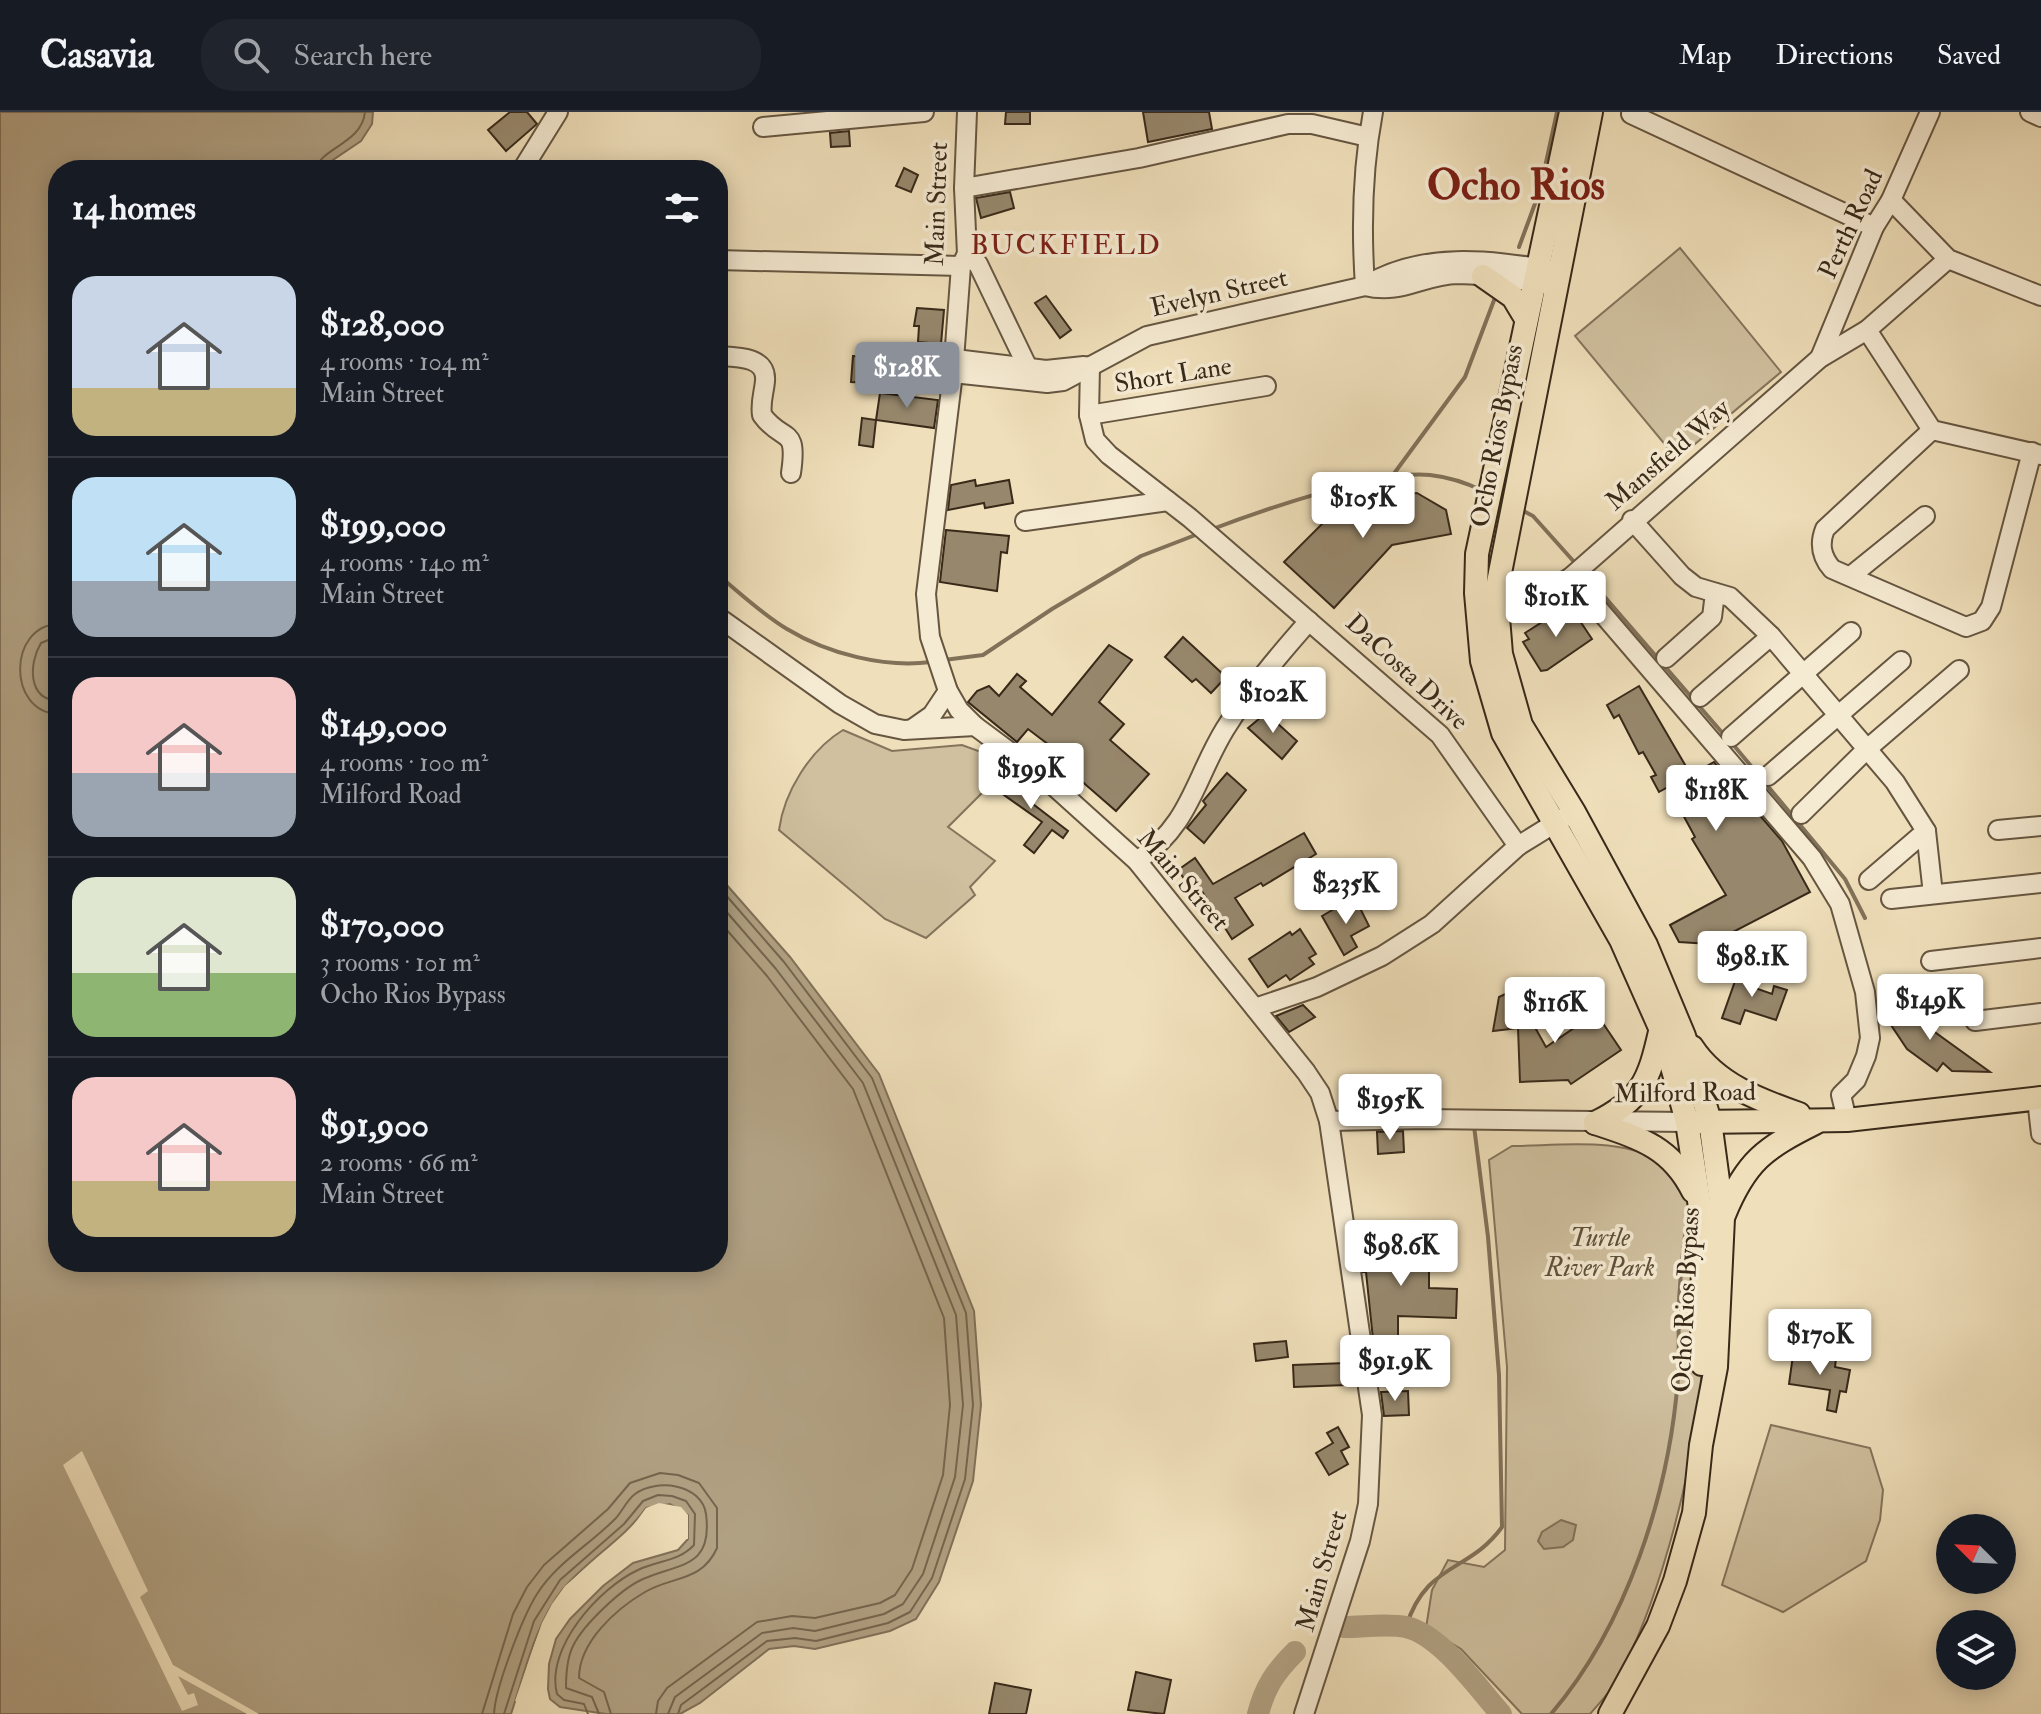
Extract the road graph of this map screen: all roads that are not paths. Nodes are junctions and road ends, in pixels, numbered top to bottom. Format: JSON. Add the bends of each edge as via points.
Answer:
{"nodes":[{"id":1,"x":558,"y":112,"type":"edge"},
{"id":2,"x":924,"y":112,"type":"edge"},
{"id":3,"x":967,"y":112,"type":"edge"},
{"id":4,"x":1373,"y":112,"type":"edge"},
{"id":5,"x":1571,"y":112,"type":"edge"},
{"id":6,"x":1591,"y":112,"type":"edge"},
{"id":7,"x":1930,"y":112,"type":"edge"},
{"id":8,"x":2030,"y":112,"type":"edge"},
{"id":9,"x":1631,"y":114,"type":"dead end"},
{"id":10,"x":2041,"y":117,"type":"edge"},
{"id":11,"x":763,"y":127,"type":"dead end"},
{"id":12,"x":1368,"y":137,"type":"junction"},
{"id":13,"x":528,"y":160,"type":"edge"},
{"id":14,"x":964,"y":188,"type":"junction"},
{"id":15,"x":1891,"y":200,"type":"junction"},
{"id":16,"x":1874,"y":227,"type":"junction"},
{"id":17,"x":1948,"y":259,"type":"junction"},
{"id":18,"x":728,"y":260,"type":"edge"},
{"id":19,"x":964,"y":261,"type":"junction"},
{"id":20,"x":1483,"y":276,"type":"junction"},
{"id":21,"x":1545,"y":276,"type":"junction"},
{"id":22,"x":1365,"y":286,"type":"junction"},
{"id":23,"x":2041,"y":296,"type":"edge"},
{"id":24,"x":1525,"y":317,"type":"junction"},
{"id":25,"x":1867,"y":330,"type":"junction"},
{"id":26,"x":728,"y":357,"type":"edge"},
{"id":27,"x":1820,"y":358,"type":"junction"},
{"id":28,"x":954,"y":366,"type":"junction"},
{"id":29,"x":1090,"y":366,"type":"junction"},
{"id":30,"x":1028,"y":368,"type":"junction"},
{"id":31,"x":1266,"y":386,"type":"dead end"},
{"id":32,"x":1089,"y":415,"type":"junction"},
{"id":33,"x":1932,"y":430,"type":"junction"},
{"id":34,"x":2037,"y":454,"type":"edge"},
{"id":35,"x":791,"y":473,"type":"dead end"},
{"id":36,"x":1168,"y":501,"type":"junction"},
{"id":37,"x":1925,"y":516,"type":"dead end"},
{"id":38,"x":1632,"y":520,"type":"junction"},
{"id":39,"x":1025,"y":521,"type":"dead end"},
{"id":40,"x":1575,"y":573,"type":"junction"},
{"id":41,"x":1852,"y":575,"type":"junction"},
{"id":42,"x":1496,"y":593,"type":"junction"},
{"id":43,"x":1715,"y":593,"type":"junction"},
{"id":44,"x":1309,"y":621,"type":"junction"},
{"id":45,"x":728,"y":624,"type":"edge"},
{"id":46,"x":1851,"y":632,"type":"dead end"},
{"id":47,"x":1771,"y":636,"type":"junction"},
{"id":48,"x":1666,"y":658,"type":"dead end"},
{"id":49,"x":1901,"y":661,"type":"dead end"},
{"id":50,"x":1959,"y":670,"type":"dead end"},
{"id":51,"x":1803,"y":675,"type":"junction"},
{"id":52,"x":946,"y":685,"type":"junction"},
{"id":53,"x":1700,"y":697,"type":"dead end"},
{"id":54,"x":1838,"y":715,"type":"junction"},
{"id":55,"x":975,"y":726,"type":"junction"},
{"id":56,"x":912,"y":729,"type":"junction"},
{"id":57,"x":1731,"y":737,"type":"dead end"},
{"id":58,"x":1867,"y":749,"type":"junction"},
{"id":59,"x":1768,"y":776,"type":"dead end"},
{"id":60,"x":1801,"y":814,"type":"dead end"},
{"id":61,"x":1564,"y":818,"type":"junction"},
{"id":62,"x":2041,"y":826,"type":"edge"},
{"id":63,"x":1998,"y":830,"type":"dead end"},
{"id":64,"x":1926,"y":831,"type":"junction"},
{"id":65,"x":1518,"y":846,"type":"junction"},
{"id":66,"x":1137,"y":861,"type":"junction"},
{"id":67,"x":1869,"y":880,"type":"dead end"},
{"id":68,"x":2041,"y":883,"type":"edge"},
{"id":69,"x":1933,"y":894,"type":"junction"},
{"id":70,"x":1891,"y":899,"type":"dead end"},
{"id":71,"x":2041,"y":948,"type":"edge"},
{"id":72,"x":1931,"y":961,"type":"dead end"},
{"id":73,"x":1255,"y":1008,"type":"junction"},
{"id":74,"x":2041,"y":1013,"type":"edge"},
{"id":75,"x":1975,"y":1021,"type":"dead end"},
{"id":76,"x":1661,"y":1030,"type":"junction"},
{"id":77,"x":1684,"y":1036,"type":"junction"},
{"id":78,"x":2039,"y":1098,"type":"edge"},
{"id":79,"x":1847,"y":1120,"type":"junction"},
{"id":80,"x":1329,"y":1121,"type":"junction"},
{"id":81,"x":1710,"y":1121,"type":"junction"},
{"id":82,"x":1819,"y":1121,"type":"junction"},
{"id":83,"x":1687,"y":1122,"type":"junction"},
{"id":84,"x":1595,"y":1123,"type":"junction"},
{"id":85,"x":2041,"y":1134,"type":"edge"},
{"id":86,"x":1713,"y":1222,"type":"junction"},
{"id":87,"x":1304,"y":1714,"type":"edge"},
{"id":88,"x":1610,"y":1714,"type":"edge"}],
"edges":[{"from":1,"to":13,"type":"street"},
{"from":2,"to":11,"type":"street"},
{"from":3,"to":14,"type":"street","name":"Main Street"},
{"from":4,"to":12,"type":"street"},
{"from":5,"to":21,"type":"main road","name":"Ocho Rios Bypass"},
{"from":6,"to":21,"type":"main road","name":"Ocho Rios Bypass"},
{"from":7,"to":15,"type":"street","name":"Perth Road"},
{"from":8,"to":10,"type":"street"},
{"from":9,"to":16,"type":"street"},
{"from":12,"to":14,"type":"street","via":[[1288,124],[1139,158]]},
{"from":12,"to":22,"type":"street"},
{"from":14,"to":19,"type":"street","name":"Main Street"},
{"from":15,"to":16,"type":"street","name":"Perth Road"},
{"from":15,"to":17,"type":"street"},
{"from":16,"to":27,"type":"street","name":"Perth Road"},
{"from":17,"to":23,"type":"street"},
{"from":17,"to":25,"type":"street","name":"Mansfield Way"},
{"from":18,"to":19,"type":"street"},
{"from":19,"to":28,"type":"street","name":"Main Street"},
{"from":19,"to":30,"type":"street","via":[[978,264]]},
{"from":20,"to":21,"type":"street","name":"Evelyn Street"},
{"from":20,"to":22,"type":"street","name":"Evelyn Street","via":[[1457,274],[1387,291]]},
{"from":20,"to":24,"type":"main road","via":[[1513,297]]},
{"from":21,"to":22,"type":"street","name":"Evelyn Street","via":[[1456,259],[1384,274]]},
{"from":21,"to":24,"type":"main road","name":"Ocho Rios Bypass"},
{"from":21,"to":42,"type":"main road","name":"Ocho Rios Bypass","via":[[1520,475]]},
{"from":22,"to":29,"type":"street","name":"Evelyn Street","via":[[1147,336]]},
{"from":24,"to":61,"type":"main road","name":"Ocho Rios Bypass","via":[[1483,518],[1476,593],[1482,661],[1503,733]]},
{"from":25,"to":27,"type":"street","name":"Mansfield Way"},
{"from":25,"to":33,"type":"street"},
{"from":26,"to":35,"type":"street","via":[[761,366],[766,378],[762,415],[794,445]]},
{"from":27,"to":38,"type":"street","name":"Mansfield Way"},
{"from":28,"to":29,"type":"street","name":"Evelyn Street","via":[[1047,383],[1063,381]]},
{"from":28,"to":30,"type":"street","name":"Evelyn Street"},
{"from":28,"to":52,"type":"street","name":"Main Street","via":[[926,594],[930,637]]},
{"from":29,"to":30,"type":"street","name":"Evelyn Street"},
{"from":29,"to":32,"type":"street"},
{"from":31,"to":32,"type":"street","name":"Short Lane"},
{"from":32,"to":36,"type":"street","via":[[1095,440]]},
{"from":33,"to":34,"type":"street"},
{"from":33,"to":41,"type":"street","via":[[1825,529],[1821,546],[1826,562]]},
{"from":34,"to":41,"type":"street","via":[[1991,607],[1982,621],[1966,627]]},
{"from":36,"to":39,"type":"street"},
{"from":36,"to":44,"type":"street","name":"DaCosta Drive"},
{"from":37,"to":41,"type":"street"},
{"from":38,"to":40,"type":"street","name":"Mansfield Way"},
{"from":38,"to":43,"type":"street","via":[[1682,576]]},
{"from":40,"to":42,"type":"street","name":"Mansfield Way","via":[[1540,593]]},
{"from":40,"to":79,"type":"street","via":[[1812,858],[1840,904],[1865,992],[1870,1038],[1856,1080],[1841,1095]]},
{"from":42,"to":61,"type":"main road","name":"Ocho Rios Bypass","via":[[1501,654],[1521,725]]},
{"from":43,"to":47,"type":"street","via":[[1730,597]]},
{"from":43,"to":48,"type":"street","via":[[1712,617]]},
{"from":44,"to":65,"type":"street","name":"DaCosta Drive","via":[[1440,735]]},
{"from":44,"to":66,"type":"street","via":[[1231,720],[1174,829]]},
{"from":45,"to":56,"type":"street","via":[[862,717],[888,728]]},
{"from":46,"to":51,"type":"street"},
{"from":47,"to":51,"type":"street"},
{"from":47,"to":53,"type":"street"},
{"from":49,"to":54,"type":"street"},
{"from":50,"to":58,"type":"street"},
{"from":51,"to":54,"type":"street"},
{"from":51,"to":57,"type":"street"},
{"from":52,"to":55,"type":"street","name":"Main Street"},
{"from":52,"to":56,"type":"street","via":[[932,715]]},
{"from":54,"to":58,"type":"street"},
{"from":54,"to":59,"type":"street"},
{"from":55,"to":56,"type":"street"},
{"from":55,"to":66,"type":"street","name":"Main Street","via":[[1045,778]]},
{"from":58,"to":60,"type":"street"},
{"from":58,"to":64,"type":"street"},
{"from":61,"to":65,"type":"street"},
{"from":61,"to":76,"type":"main road","name":"Ocho Rios Bypass"},
{"from":61,"to":77,"type":"main road","name":"Ocho Rios Bypass","via":[[1646,945]]},
{"from":62,"to":63,"type":"street"},
{"from":64,"to":67,"type":"street"},
{"from":64,"to":69,"type":"street"},
{"from":65,"to":73,"type":"street","via":[[1432,924],[1382,956],[1317,987]]},
{"from":66,"to":73,"type":"street","name":"Main Street"},
{"from":68,"to":69,"type":"street"},
{"from":69,"to":70,"type":"street"},
{"from":71,"to":72,"type":"street"},
{"from":73,"to":80,"type":"street","name":"Main Street","via":[[1313,1083]]},
{"from":74,"to":75,"type":"street"},
{"from":76,"to":83,"type":"main road","name":"Ocho Rios Bypass"},
{"from":76,"to":84,"type":"main road","via":[[1650,1076],[1621,1110]]},
{"from":77,"to":81,"type":"main road","name":"Ocho Rios Bypass"},
{"from":77,"to":82,"type":"main road","via":[[1700,1060],[1741,1091]]},
{"from":78,"to":79,"type":"main road","name":"Milford Road"},
{"from":78,"to":85,"type":"street"},
{"from":79,"to":82,"type":"main road","name":"Milford Road"},
{"from":80,"to":84,"type":"street","name":"Milford Road"},
{"from":80,"to":87,"type":"street","name":"Main Street","via":[[1372,1415],[1368,1504],[1360,1541]]},
{"from":81,"to":82,"type":"main road","name":"Milford Road"},
{"from":81,"to":83,"type":"main road","name":"Milford Road"},
{"from":81,"to":86,"type":"main road","name":"Ocho Rios Bypass"},
{"from":82,"to":86,"type":"main road","via":[[1774,1143],[1753,1162]]},
{"from":83,"to":84,"type":"street","name":"Milford Road"},
{"from":83,"to":86,"type":"main road","name":"Ocho Rios Bypass"},
{"from":84,"to":86,"type":"main road","via":[[1665,1153],[1683,1171]]},
{"from":86,"to":88,"type":"main road","name":"Ocho Rios Bypass","via":[[1694,1513],[1658,1626]]}]}
